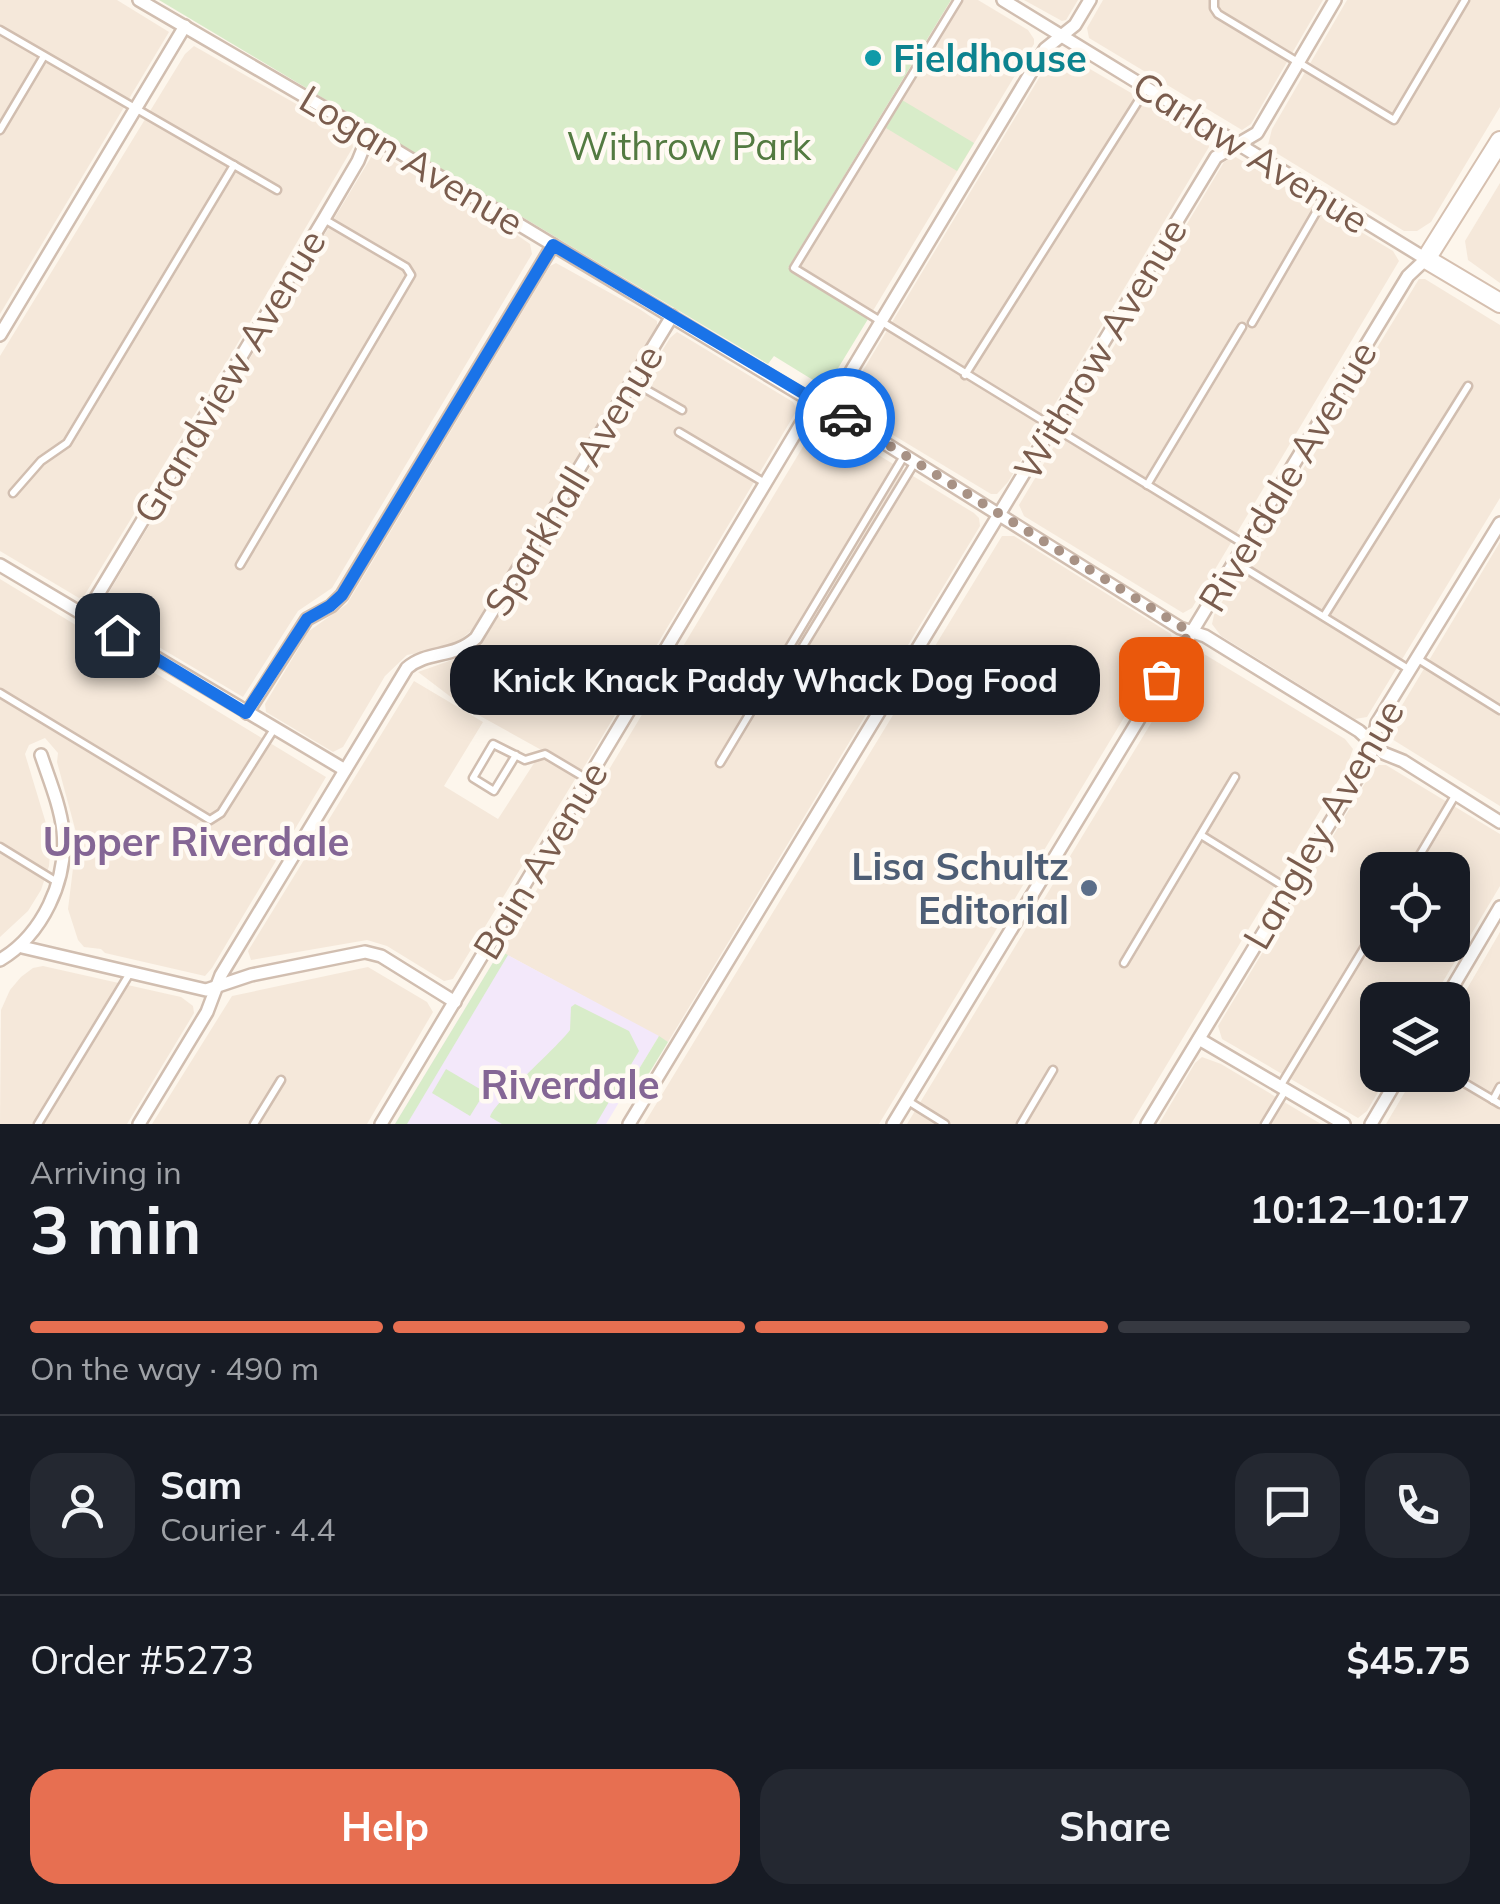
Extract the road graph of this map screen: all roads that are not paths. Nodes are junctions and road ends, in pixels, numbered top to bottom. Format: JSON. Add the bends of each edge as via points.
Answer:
{"nodes":[{"id":1,"x":140,"y":0,"type":"edge"},
{"id":2,"x":958,"y":0,"type":"edge"},
{"id":3,"x":1002,"y":0,"type":"edge"},
{"id":4,"x":1090,"y":0,"type":"edge"},
{"id":5,"x":1214,"y":0,"type":"edge"},
{"id":6,"x":1335,"y":0,"type":"edge"},
{"id":7,"x":1465,"y":0,"type":"edge"},
{"id":8,"x":185,"y":26,"type":"junction"},
{"id":9,"x":0,"y":30,"type":"edge"},
{"id":10,"x":1064,"y":38,"type":"junction"},
{"id":11,"x":44,"y":56,"type":"junction"},
{"id":12,"x":1298,"y":64,"type":"junction"},
{"id":13,"x":1147,"y":88,"type":"junction"},
{"id":14,"x":137,"y":108,"type":"junction"},
{"id":15,"x":0,"y":130,"type":"edge"},
{"id":16,"x":369,"y":134,"type":"junction"},
{"id":17,"x":1500,"y":141,"type":"edge"},
{"id":18,"x":1241,"y":144,"type":"junction"},
{"id":19,"x":234,"y":164,"type":"junction"},
{"id":20,"x":277,"y":190,"type":"dead end"},
{"id":21,"x":1325,"y":196,"type":"junction"},
{"id":22,"x":324,"y":219,"type":"junction"},
{"id":23,"x":553,"y":245,"type":"junction"},
{"id":24,"x":1426,"y":260,"type":"junction"},
{"id":25,"x":1500,"y":303,"type":"edge"},
{"id":26,"x":672,"y":316,"type":"junction"},
{"id":27,"x":880,"y":322,"type":"junction"},
{"id":28,"x":1252,"y":323,"type":"dead end"},
{"id":29,"x":1242,"y":328,"type":"dead end"},
{"id":30,"x":0,"y":335,"type":"edge"},
{"id":31,"x":965,"y":375,"type":"junction"},
{"id":32,"x":633,"y":382,"type":"junction"},
{"id":33,"x":1468,"y":386,"type":"dead end"},
{"id":34,"x":820,"y":406,"type":"junction"},
{"id":35,"x":682,"y":410,"type":"dead end"},
{"id":36,"x":1052,"y":426,"type":"junction"},
{"id":37,"x":679,"y":432,"type":"dead end"},
{"id":38,"x":910,"y":459,"type":"junction"},
{"id":39,"x":765,"y":483,"type":"junction"},
{"id":40,"x":1146,"y":485,"type":"junction"},
{"id":41,"x":13,"y":492,"type":"dead end"},
{"id":42,"x":1001,"y":512,"type":"junction"},
{"id":43,"x":1500,"y":523,"type":"edge"},
{"id":44,"x":1244,"y":544,"type":"junction"},
{"id":45,"x":1233,"y":561,"type":"junction"},
{"id":46,"x":0,"y":565,"type":"edge"},
{"id":47,"x":240,"y":565,"type":"dead end"},
{"id":48,"x":84,"y":616,"type":"junction"},
{"id":49,"x":1324,"y":616,"type":"junction"},
{"id":50,"x":1190,"y":632,"type":"junction"},
{"id":51,"x":797,"y":656,"type":"dead end"},
{"id":52,"x":1418,"y":658,"type":"junction"},
{"id":53,"x":1411,"y":671,"type":"junction"},
{"id":54,"x":0,"y":693,"type":"edge"},
{"id":55,"x":1500,"y":710,"type":"edge"},
{"id":56,"x":246,"y":713,"type":"junction"},
{"id":57,"x":274,"y":729,"type":"junction"},
{"id":58,"x":1372,"y":742,"type":"junction"},
{"id":59,"x":41,"y":755,"type":"dead end"},
{"id":60,"x":516,"y":755,"type":"junction"},
{"id":61,"x":720,"y":763,"type":"dead end"},
{"id":62,"x":345,"y":770,"type":"junction"},
{"id":63,"x":1235,"y":776,"type":"dead end"},
{"id":64,"x":588,"y":780,"type":"junction"},
{"id":65,"x":1456,"y":794,"type":"junction"},
{"id":66,"x":1500,"y":822,"type":"edge"},
{"id":67,"x":1201,"y":835,"type":"junction"},
{"id":68,"x":0,"y":847,"type":"edge"},
{"id":69,"x":1421,"y":852,"type":"edge"},
{"id":70,"x":58,"y":882,"type":"junction"},
{"id":71,"x":1288,"y":889,"type":"junction"},
{"id":72,"x":1500,"y":907,"type":"edge"},
{"id":73,"x":22,"y":947,"type":"junction"},
{"id":74,"x":1360,"y":956,"type":"edge"},
{"id":75,"x":0,"y":960,"type":"edge"},
{"id":76,"x":1124,"y":963,"type":"dead end"},
{"id":77,"x":130,"y":973,"type":"junction"},
{"id":78,"x":1455,"y":982,"type":"edge"},
{"id":79,"x":215,"y":989,"type":"junction"},
{"id":80,"x":455,"y":1002,"type":"junction"},
{"id":81,"x":1199,"y":1039,"type":"junction"},
{"id":82,"x":1053,"y":1070,"type":"dead end"},
{"id":83,"x":281,"y":1080,"type":"dead end"},
{"id":84,"x":1470,"y":1086,"type":"edge"},
{"id":85,"x":1500,"y":1087,"type":"edge"},
{"id":86,"x":1283,"y":1088,"type":"junction"},
{"id":87,"x":1390,"y":1092,"type":"edge"},
{"id":88,"x":908,"y":1100,"type":"junction"},
{"id":89,"x":1496,"y":1102,"type":"edge"},
{"id":90,"x":38,"y":1124,"type":"edge"},
{"id":91,"x":139,"y":1124,"type":"edge"},
{"id":92,"x":254,"y":1124,"type":"edge"},
{"id":93,"x":381,"y":1124,"type":"edge"},
{"id":94,"x":629,"y":1124,"type":"edge"},
{"id":95,"x":893,"y":1124,"type":"edge"},
{"id":96,"x":946,"y":1124,"type":"edge"},
{"id":97,"x":1021,"y":1124,"type":"edge"},
{"id":98,"x":1147,"y":1124,"type":"edge"},
{"id":99,"x":1265,"y":1124,"type":"edge"},
{"id":100,"x":1344,"y":1124,"type":"edge"},
{"id":101,"x":1371,"y":1124,"type":"edge"}],
"edges":[{"from":1,"to":8,"type":"street","name":"Logan Avenue"},
{"from":2,"to":27,"type":"lane","via":[[794,268]]},
{"from":3,"to":10,"type":"street","name":"Carlaw Avenue"},
{"from":4,"to":10,"type":"street","name":"Bain Avenue"},
{"from":5,"to":12,"type":"lane","via":[[1218,14]]},
{"from":6,"to":12,"type":"street","name":"Withrow Avenue"},
{"from":7,"to":12,"type":"lane","via":[[1394,120]]},
{"from":8,"to":14,"type":"street"},
{"from":8,"to":16,"type":"street","name":"Logan Avenue"},
{"from":9,"to":11,"type":"lane"},
{"from":10,"to":13,"type":"street","name":"Carlaw Avenue"},
{"from":10,"to":27,"type":"street","name":"Bain Avenue","via":[[1045,49]]},
{"from":11,"to":14,"type":"lane"},
{"from":11,"to":15,"type":"lane"},
{"from":12,"to":18,"type":"street","name":"Withrow Avenue","via":[[1257,133]]},
{"from":13,"to":18,"type":"street","name":"Carlaw Avenue"},
{"from":13,"to":31,"type":"lane"},
{"from":14,"to":19,"type":"lane"},
{"from":14,"to":30,"type":"street"},
{"from":16,"to":22,"type":"street","name":"Grandview Avenue"},
{"from":16,"to":23,"type":"street","name":"Logan Avenue"},
{"from":17,"to":24,"type":"main road","name":"Riverdale Avenue"},
{"from":18,"to":21,"type":"street","name":"Carlaw Avenue"},
{"from":18,"to":36,"type":"street","name":"Withrow Avenue","via":[[1216,157]]},
{"from":19,"to":20,"type":"lane"},
{"from":19,"to":41,"type":"lane","via":[[67,443]]},
{"from":21,"to":24,"type":"street","name":"Carlaw Avenue"},
{"from":21,"to":28,"type":"lane"},
{"from":22,"to":47,"type":"lane","via":[[412,275]]},
{"from":22,"to":48,"type":"street","name":"Grandview Avenue"},
{"from":23,"to":26,"type":"street","name":"Logan Avenue"},
{"from":23,"to":56,"type":"street","via":[[342,595],[307,619]]},
{"from":24,"to":25,"type":"main road","name":"Carlaw Avenue"},
{"from":24,"to":44,"type":"street","name":"Riverdale Avenue","via":[[1408,276]]},
{"from":26,"to":32,"type":"street","name":"Sparkhall Avenue"},
{"from":26,"to":34,"type":"street","name":"Logan Avenue"},
{"from":27,"to":31,"type":"lane"},
{"from":27,"to":34,"type":"street","name":"Bain Avenue","via":[[835,398]]},
{"from":29,"to":40,"type":"lane"},
{"from":31,"to":36,"type":"lane"},
{"from":32,"to":35,"type":"lane"},
{"from":32,"to":62,"type":"street","name":"Sparkhall Avenue","via":[[476,638],[456,652],[410,664]]},
{"from":33,"to":49,"type":"lane"},
{"from":34,"to":38,"type":"street","name":"Logan Avenue"},
{"from":34,"to":39,"type":"street","name":"Bain Avenue","via":[[808,412]]},
{"from":36,"to":40,"type":"lane"},
{"from":36,"to":42,"type":"street","name":"Withrow Avenue"},
{"from":37,"to":39,"type":"lane"},
{"from":38,"to":42,"type":"street","name":"Logan Avenue"},
{"from":38,"to":51,"type":"lane"},
{"from":38,"to":61,"type":"lane"},
{"from":39,"to":64,"type":"street","name":"Bain Avenue"},
{"from":40,"to":44,"type":"lane"},
{"from":42,"to":50,"type":"street","name":"Logan Avenue"},
{"from":42,"to":94,"type":"street","name":"Withrow Avenue"},
{"from":43,"to":52,"type":"street","name":"Langley Avenue"},
{"from":44,"to":45,"type":"street","name":"Riverdale Avenue"},
{"from":45,"to":49,"type":"lane"},
{"from":45,"to":50,"type":"street","name":"Riverdale Avenue"},
{"from":46,"to":48,"type":"street"},
{"from":48,"to":56,"type":"street"},
{"from":49,"to":53,"type":"lane"},
{"from":50,"to":58,"type":"street","name":"Logan Avenue"},
{"from":50,"to":88,"type":"street","name":"Riverdale Avenue"},
{"from":52,"to":53,"type":"street","name":"Langley Avenue"},
{"from":52,"to":55,"type":"lane"},
{"from":53,"to":58,"type":"street","name":"Langley Avenue","via":[[1377,722]]},
{"from":54,"to":57,"type":"lane","via":[[210,820]]},
{"from":56,"to":57,"type":"street"},
{"from":57,"to":62,"type":"street"},
{"from":58,"to":65,"type":"street","name":"Logan Avenue"},
{"from":58,"to":71,"type":"street","name":"Langley Avenue","via":[[1370,758]]},
{"from":59,"to":70,"type":"street","via":[[63,827]]},
{"from":60,"to":60,"type":"lane","via":[[493,744],[473,778],[494,791]]},
{"from":60,"to":64,"type":"lane","via":[[525,760],[545,754]]},
{"from":62,"to":79,"type":"street","name":"Sparkhall Avenue"},
{"from":63,"to":67,"type":"lane"},
{"from":64,"to":80,"type":"street","name":"Bain Avenue"},
{"from":65,"to":66,"type":"street","name":"Logan Avenue"},
{"from":65,"to":69,"type":"lane"},
{"from":67,"to":71,"type":"lane"},
{"from":67,"to":76,"type":"lane"},
{"from":68,"to":70,"type":"lane"},
{"from":70,"to":73,"type":"street"},
{"from":71,"to":81,"type":"street","name":"Langley Avenue"},
{"from":72,"to":78,"type":"street"},
{"from":73,"to":75,"type":"street"},
{"from":73,"to":77,"type":"street"},
{"from":74,"to":86,"type":"lane"},
{"from":77,"to":79,"type":"street"},
{"from":77,"to":90,"type":"lane"},
{"from":79,"to":80,"type":"street","via":[[252,974],[366,952]]},
{"from":79,"to":91,"type":"street","name":"Sparkhall Avenue"},
{"from":80,"to":93,"type":"street","name":"Bain Avenue"},
{"from":81,"to":86,"type":"street"},
{"from":81,"to":98,"type":"street","name":"Langley Avenue"},
{"from":82,"to":97,"type":"lane"},
{"from":83,"to":92,"type":"lane"},
{"from":84,"to":89,"type":"lane"},
{"from":85,"to":89,"type":"lane"},
{"from":86,"to":99,"type":"lane"},
{"from":86,"to":100,"type":"street"},
{"from":87,"to":101,"type":"street"},
{"from":88,"to":95,"type":"street","name":"Riverdale Avenue"},
{"from":88,"to":96,"type":"lane"}]}
